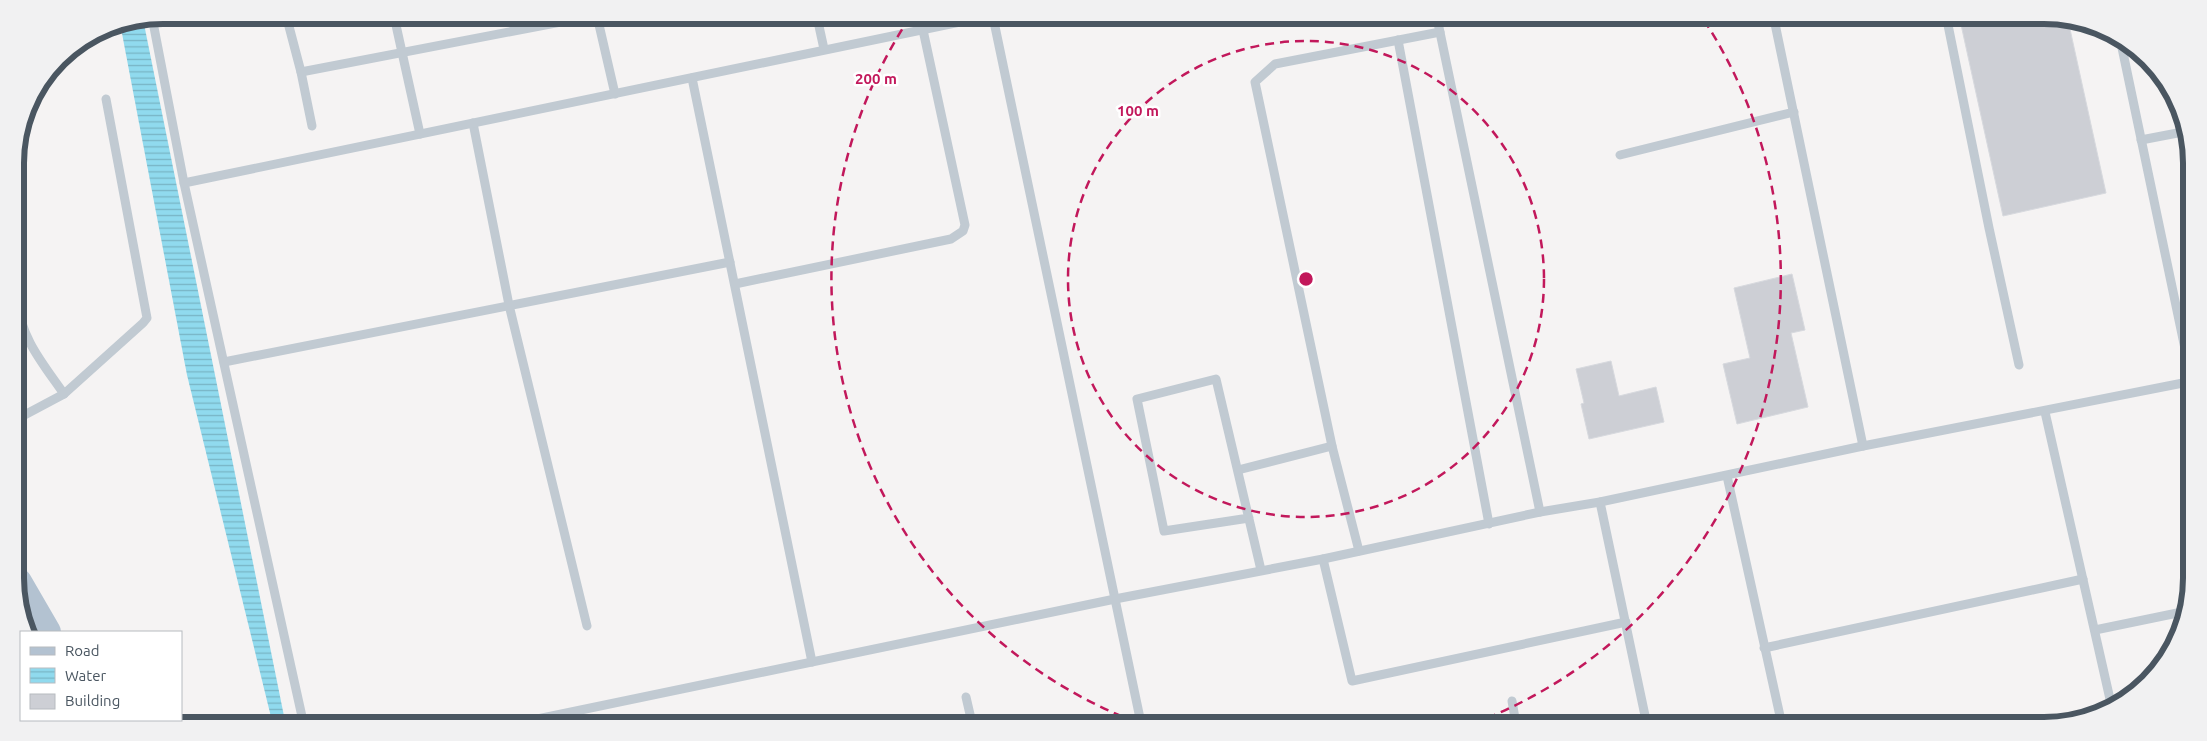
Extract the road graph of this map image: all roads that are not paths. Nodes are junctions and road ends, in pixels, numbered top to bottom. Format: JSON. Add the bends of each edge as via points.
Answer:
{"nodes":[{"id":1,"x":153,"y":24,"type":"edge"},
{"id":2,"x":288,"y":24,"type":"edge"},
{"id":3,"x":396,"y":24,"type":"edge"},
{"id":4,"x":551,"y":24,"type":"edge"},
{"id":5,"x":599,"y":24,"type":"edge"},
{"id":6,"x":819,"y":24,"type":"edge"},
{"id":7,"x":951,"y":24,"type":"edge"},
{"id":8,"x":994,"y":24,"type":"edge"},
{"id":9,"x":1438,"y":24,"type":"edge"},
{"id":10,"x":1775,"y":24,"type":"edge"},
{"id":11,"x":1948,"y":24,"type":"edge"},
{"id":12,"x":923,"y":30,"type":"junction"},
{"id":13,"x":1440,"y":32,"type":"junction"},
{"id":14,"x":1398,"y":40,"type":"junction"},
{"id":15,"x":2122,"y":47,"type":"edge"},
{"id":16,"x":824,"y":49,"type":"junction"},
{"id":17,"x":402,"y":53,"type":"junction"},
{"id":18,"x":301,"y":72,"type":"junction"},
{"id":19,"x":692,"y":78,"type":"junction"},
{"id":20,"x":615,"y":94,"type":"junction"},
{"id":21,"x":106,"y":99,"type":"dead end"},
{"id":22,"x":1794,"y":112,"type":"junction"},
{"id":23,"x":472,"y":123,"type":"junction"},
{"id":24,"x":312,"y":126,"type":"dead end"},
{"id":25,"x":2180,"y":132,"type":"edge"},
{"id":26,"x":420,"y":134,"type":"junction"},
{"id":27,"x":2141,"y":140,"type":"junction"},
{"id":28,"x":1620,"y":155,"type":"dead end"},
{"id":29,"x":184,"y":182,"type":"junction"},
{"id":30,"x":730,"y":262,"type":"junction"},
{"id":31,"x":734,"y":284,"type":"junction"},
{"id":32,"x":509,"y":306,"type":"junction"},
{"id":33,"x":24,"y":332,"type":"edge"},
{"id":34,"x":2183,"y":339,"type":"edge"},
{"id":35,"x":224,"y":362,"type":"junction"},
{"id":36,"x":2019,"y":365,"type":"dead end"},
{"id":37,"x":2183,"y":383,"type":"edge"},
{"id":38,"x":64,"y":394,"type":"junction"},
{"id":39,"x":2045,"y":412,"type":"junction"},
{"id":40,"x":24,"y":415,"type":"edge"},
{"id":41,"x":1332,"y":446,"type":"junction"},
{"id":42,"x":1863,"y":446,"type":"junction"},
{"id":43,"x":1238,"y":470,"type":"junction"},
{"id":44,"x":1727,"y":476,"type":"junction"},
{"id":45,"x":1600,"y":502,"type":"junction"},
{"id":46,"x":1540,"y":512,"type":"junction"},
{"id":47,"x":1249,"y":518,"type":"junction"},
{"id":48,"x":1489,"y":524,"type":"junction"},
{"id":49,"x":1359,"y":551,"type":"junction"},
{"id":50,"x":1323,"y":559,"type":"junction"},
{"id":51,"x":1261,"y":570,"type":"junction"},
{"id":52,"x":2083,"y":579,"type":"junction"},
{"id":53,"x":25,"y":593,"type":"edge"},
{"id":54,"x":1115,"y":599,"type":"junction"},
{"id":55,"x":2179,"y":613,"type":"edge"},
{"id":56,"x":1626,"y":622,"type":"junction"},
{"id":57,"x":587,"y":626,"type":"dead end"},
{"id":58,"x":2095,"y":630,"type":"junction"},
{"id":59,"x":46,"y":631,"type":"edge"},
{"id":60,"x":1764,"y":648,"type":"junction"},
{"id":61,"x":812,"y":662,"type":"junction"},
{"id":62,"x":966,"y":697,"type":"dead end"},
{"id":63,"x":1512,"y":700,"type":"dead end"},
{"id":64,"x":2110,"y":701,"type":"edge"},
{"id":65,"x":303,"y":717,"type":"edge"},
{"id":66,"x":547,"y":717,"type":"edge"},
{"id":67,"x":971,"y":717,"type":"edge"},
{"id":68,"x":1140,"y":717,"type":"edge"},
{"id":69,"x":1515,"y":717,"type":"edge"},
{"id":70,"x":1645,"y":717,"type":"edge"},
{"id":71,"x":1780,"y":717,"type":"edge"}],
"edges":[{"from":1,"to":29,"type":"lane"},
{"from":2,"to":18,"type":"lane"},
{"from":3,"to":17,"type":"lane"},
{"from":4,"to":17,"type":"lane"},
{"from":5,"to":20,"type":"lane"},
{"from":6,"to":16,"type":"lane"},
{"from":7,"to":12,"type":"lane"},
{"from":8,"to":54,"type":"lane"},
{"from":9,"to":13,"type":"lane"},
{"from":10,"to":22,"type":"lane"},
{"from":11,"to":36,"type":"lane"},
{"from":12,"to":16,"type":"lane"},
{"from":12,"to":31,"type":"lane","via":[[965,225],[963,231],[951,239]]},
{"from":13,"to":14,"type":"lane"},
{"from":13,"to":46,"type":"lane"},
{"from":14,"to":41,"type":"lane","via":[[1275,64],[1255,82]]},
{"from":14,"to":48,"type":"lane"},
{"from":15,"to":27,"type":"lane"},
{"from":16,"to":19,"type":"lane"},
{"from":17,"to":18,"type":"lane"},
{"from":17,"to":26,"type":"lane"},
{"from":18,"to":24,"type":"lane"},
{"from":19,"to":20,"type":"lane"},
{"from":19,"to":30,"type":"lane"},
{"from":20,"to":23,"type":"lane"},
{"from":21,"to":38,"type":"lane","via":[[147,318]]},
{"from":22,"to":28,"type":"lane"},
{"from":22,"to":42,"type":"lane"},
{"from":23,"to":26,"type":"lane"},
{"from":23,"to":32,"type":"lane"},
{"from":25,"to":27,"type":"lane"},
{"from":26,"to":29,"type":"lane"},
{"from":27,"to":34,"type":"lane"},
{"from":29,"to":35,"type":"lane"},
{"from":30,"to":31,"type":"lane"},
{"from":30,"to":32,"type":"lane"},
{"from":31,"to":61,"type":"lane"},
{"from":32,"to":35,"type":"lane"},
{"from":32,"to":57,"type":"lane"},
{"from":33,"to":38,"type":"lane"},
{"from":35,"to":65,"type":"lane"},
{"from":37,"to":39,"type":"lane"},
{"from":38,"to":40,"type":"lane"},
{"from":39,"to":42,"type":"lane"},
{"from":39,"to":52,"type":"lane"},
{"from":41,"to":43,"type":"lane"},
{"from":41,"to":49,"type":"lane"},
{"from":42,"to":44,"type":"lane"},
{"from":43,"to":47,"type":"lane"},
{"from":43,"to":47,"type":"lane","via":[[1216,379],[1137,399],[1164,531]]},
{"from":44,"to":45,"type":"lane"},
{"from":44,"to":60,"type":"lane"},
{"from":45,"to":46,"type":"lane"},
{"from":45,"to":56,"type":"lane"},
{"from":46,"to":48,"type":"lane"},
{"from":47,"to":51,"type":"lane"},
{"from":48,"to":49,"type":"lane"},
{"from":49,"to":50,"type":"lane"},
{"from":50,"to":51,"type":"lane"},
{"from":50,"to":56,"type":"lane","via":[[1352,681]]},
{"from":51,"to":54,"type":"lane"},
{"from":52,"to":58,"type":"lane"},
{"from":52,"to":60,"type":"lane"},
{"from":53,"to":59,"type":"main road"},
{"from":54,"to":61,"type":"lane"},
{"from":54,"to":68,"type":"lane"},
{"from":55,"to":58,"type":"lane"},
{"from":56,"to":70,"type":"lane"},
{"from":58,"to":64,"type":"lane"},
{"from":60,"to":71,"type":"lane"},
{"from":61,"to":66,"type":"lane"},
{"from":62,"to":67,"type":"lane"},
{"from":63,"to":69,"type":"lane"}]}
